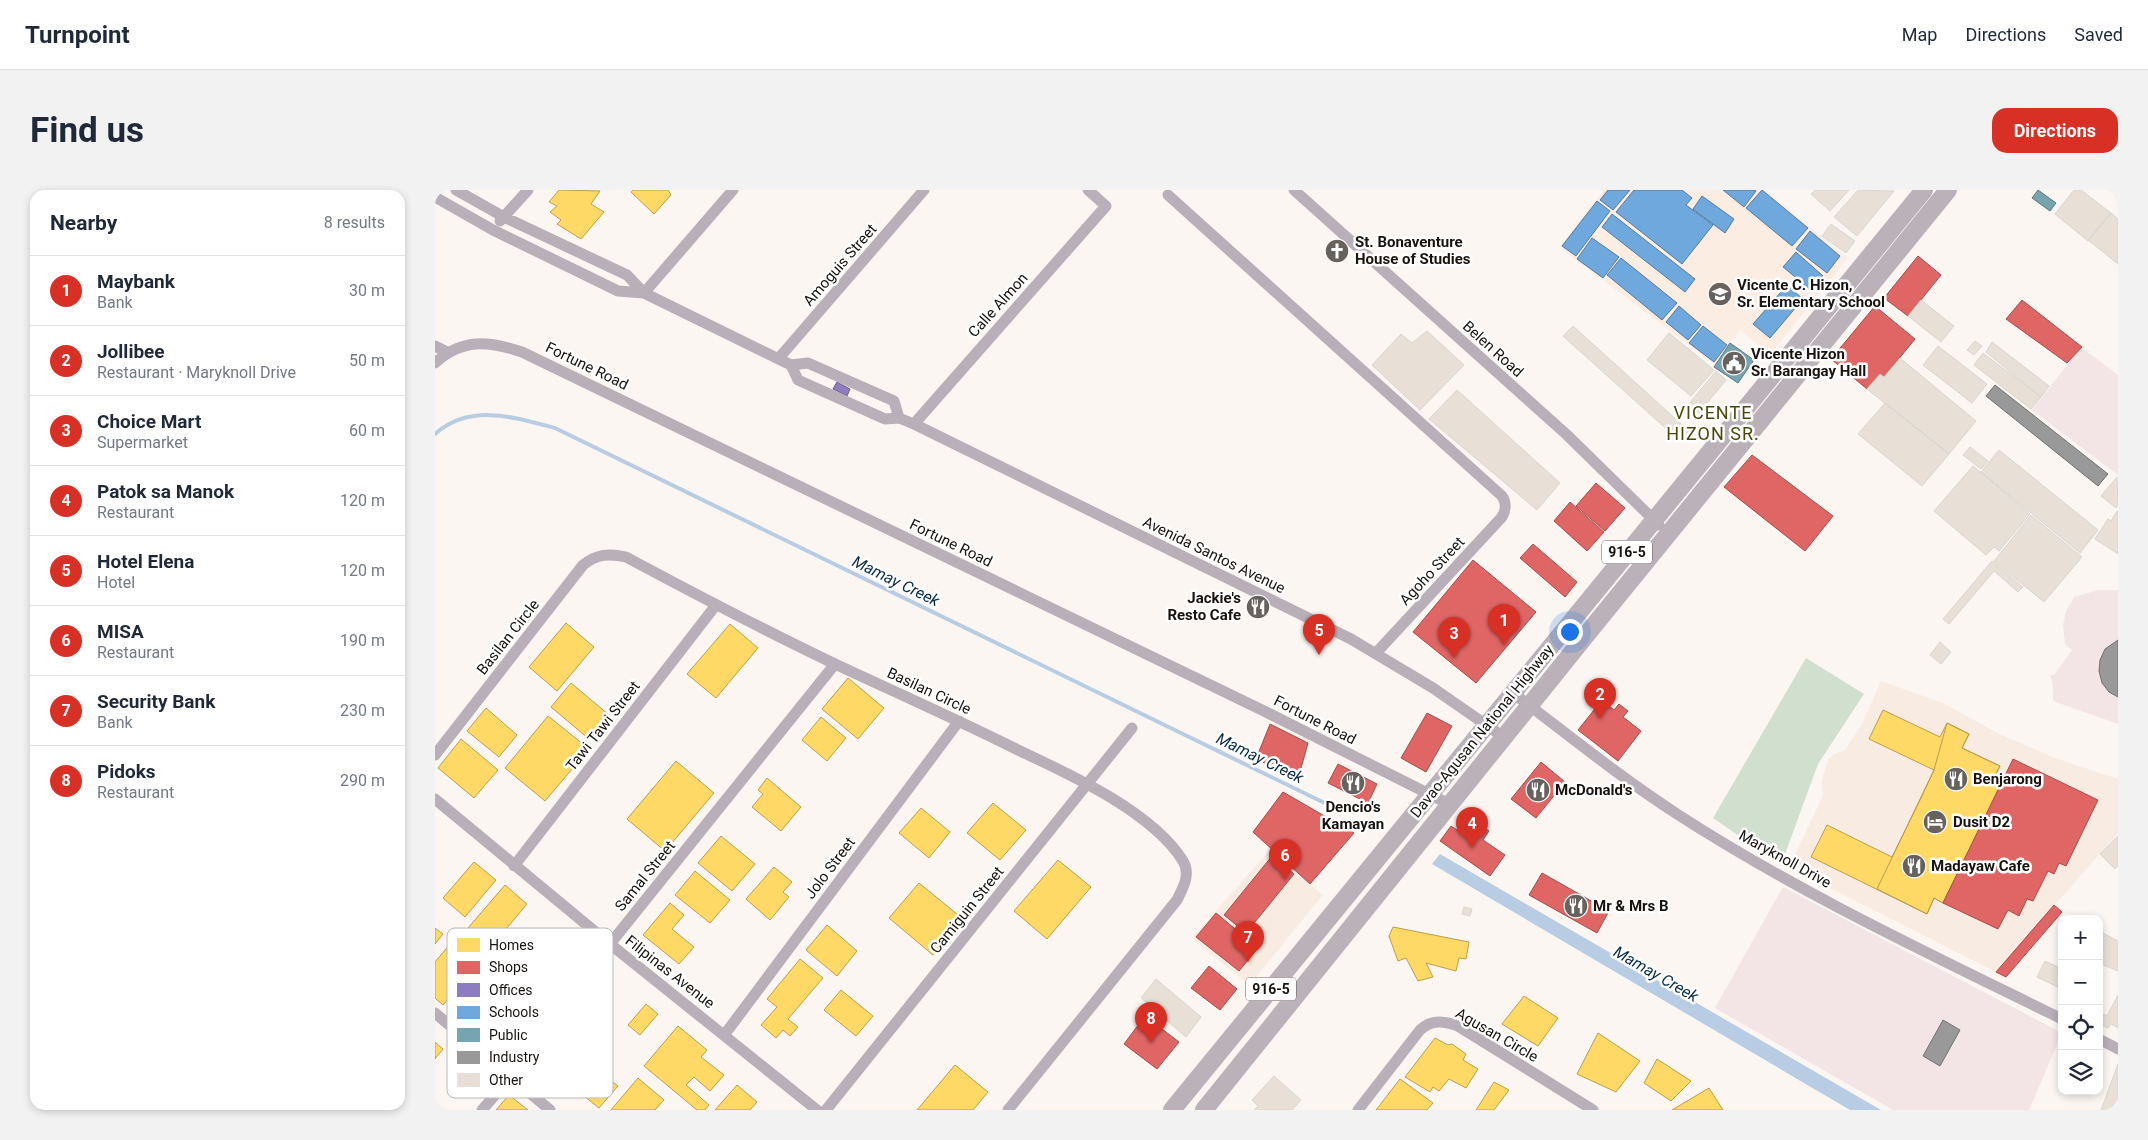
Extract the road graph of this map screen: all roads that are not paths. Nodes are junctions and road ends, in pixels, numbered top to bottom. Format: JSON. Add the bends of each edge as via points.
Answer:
{"nodes":[{"id":1,"x":456,"y":190,"type":"edge"},
{"id":2,"x":529,"y":190,"type":"edge"},
{"id":3,"x":733,"y":190,"type":"edge"},
{"id":4,"x":923,"y":190,"type":"edge"},
{"id":5,"x":1087,"y":190,"type":"edge"},
{"id":6,"x":1294,"y":190,"type":"edge"},
{"id":7,"x":1924,"y":190,"type":"edge"},
{"id":8,"x":1949,"y":190,"type":"edge"},
{"id":9,"x":1168,"y":195,"type":"dead end"},
{"id":10,"x":435,"y":197,"type":"edge"},
{"id":11,"x":504,"y":217,"type":"junction"},
{"id":12,"x":493,"y":230,"type":"junction"},
{"id":13,"x":643,"y":293,"type":"junction"},
{"id":14,"x":435,"y":346,"type":"edge"},
{"id":15,"x":447,"y":352,"type":"junction"},
{"id":16,"x":779,"y":358,"type":"junction"},
{"id":17,"x":435,"y":363,"type":"edge"},
{"id":18,"x":791,"y":365,"type":"junction"},
{"id":19,"x":899,"y":418,"type":"junction"},
{"id":20,"x":914,"y":424,"type":"junction"},
{"id":21,"x":1654,"y":520,"type":"junction"},
{"id":22,"x":1669,"y":534,"type":"junction"},
{"id":23,"x":716,"y":605,"type":"junction"},
{"id":24,"x":1571,"y":621,"type":"junction"},
{"id":25,"x":1587,"y":634,"type":"junction"},
{"id":26,"x":1376,"y":653,"type":"junction"},
{"id":27,"x":835,"y":664,"type":"junction"},
{"id":28,"x":1513,"y":693,"type":"junction"},
{"id":29,"x":1530,"y":706,"type":"junction"},
{"id":30,"x":959,"y":721,"type":"junction"},
{"id":31,"x":1487,"y":725,"type":"junction"},
{"id":32,"x":1132,"y":728,"type":"dead end"},
{"id":33,"x":1505,"y":738,"type":"junction"},
{"id":34,"x":435,"y":755,"type":"edge"},
{"id":35,"x":1087,"y":783,"type":"junction"},
{"id":36,"x":1431,"y":795,"type":"junction"},
{"id":37,"x":435,"y":799,"type":"edge"},
{"id":38,"x":1451,"y":805,"type":"junction"},
{"id":39,"x":514,"y":866,"type":"junction"},
{"id":40,"x":590,"y":928,"type":"edge"},
{"id":41,"x":613,"y":940,"type":"edge"},
{"id":42,"x":613,"y":946,"type":"edge"},
{"id":43,"x":435,"y":1013,"type":"edge"},
{"id":44,"x":2058,"y":1018,"type":"edge"},
{"id":45,"x":447,"y":1023,"type":"edge"},
{"id":46,"x":725,"y":1034,"type":"junction"},
{"id":47,"x":2103,"y":1041,"type":"edge"},
{"id":48,"x":2118,"y":1049,"type":"edge"},
{"id":49,"x":492,"y":1098,"type":"edge"},
{"id":50,"x":535,"y":1098,"type":"edge"},
{"id":51,"x":482,"y":1110,"type":"edge"},
{"id":52,"x":550,"y":1110,"type":"edge"},
{"id":53,"x":817,"y":1110,"type":"edge"},
{"id":54,"x":826,"y":1110,"type":"edge"},
{"id":55,"x":1008,"y":1110,"type":"edge"},
{"id":56,"x":1172,"y":1110,"type":"edge"},
{"id":57,"x":1204,"y":1110,"type":"edge"},
{"id":58,"x":1358,"y":1110,"type":"edge"},
{"id":59,"x":1593,"y":1110,"type":"edge"}],
"edges":[{"from":1,"to":11,"type":"street","name":"Avenida Santos Avenue"},
{"from":2,"to":11,"type":"street"},
{"from":3,"to":13,"type":"street"},
{"from":4,"to":16,"type":"street","name":"Amoguis Street"},
{"from":5,"to":20,"type":"street","name":"Calle Almon","via":[[1106,206]]},
{"from":6,"to":21,"type":"street","name":"Belen Road","via":[[1566,434]]},
{"from":7,"to":21,"type":"main road","name":"Davao-Agusan National Highway","number":"916-5"},
{"from":8,"to":22,"type":"main road","name":"Davao-Agusan National Highway","number":"916-5"},
{"from":9,"to":26,"type":"street","name":"Agoho Street","via":[[1502,496],[1506,506],[1502,518]]},
{"from":10,"to":12,"type":"street","name":"Avenida Santos Avenue"},
{"from":11,"to":12,"type":"street"},
{"from":11,"to":13,"type":"street","name":"Avenida Santos Avenue","via":[[627,275]]},
{"from":12,"to":13,"type":"street","name":"Avenida Santos Avenue","via":[[618,291]]},
{"from":13,"to":16,"type":"street","name":"Avenida Santos Avenue"},
{"from":14,"to":15,"type":"street"},
{"from":15,"to":17,"type":"street","name":"Fortune Road"},
{"from":15,"to":36,"type":"street","name":"Fortune Road","via":[[459,346],[490,344],[522,352]]},
{"from":16,"to":18,"type":"street","name":"Avenida Santos Avenue"},
{"from":18,"to":19,"type":"street","name":"Avenida Santos Avenue","via":[[798,380],[885,419]]},
{"from":18,"to":19,"type":"street","name":"Avenida Santos Avenue","via":[[808,363],[894,401]]},
{"from":19,"to":20,"type":"street","name":"Avenida Santos Avenue"},
{"from":20,"to":26,"type":"street","name":"Avenida Santos Avenue"},
{"from":21,"to":22,"type":"street","name":"Belen Road"},
{"from":21,"to":24,"type":"main road","name":"Davao-Agusan National Highway","number":"916-5"},
{"from":22,"to":25,"type":"main road","name":"Davao-Agusan National Highway","number":"916-5"},
{"from":23,"to":27,"type":"street","name":"Basilan Circle"},
{"from":23,"to":34,"type":"street","name":"Basilan Circle","via":[[626,557],[613,554],[592,558]]},
{"from":23,"to":39,"type":"street","name":"Tawi Tawi Street"},
{"from":24,"to":25,"type":"main road"},
{"from":24,"to":28,"type":"main road","name":"Davao-Agusan National Highway","number":"916-5"},
{"from":25,"to":29,"type":"main road","name":"Davao-Agusan National Highway","number":"916-5"},
{"from":26,"to":31,"type":"street","name":"Avenida Santos Avenue"},
{"from":27,"to":30,"type":"street","name":"Basilan Circle"},
{"from":27,"to":41,"type":"street","name":"Samal Street"},
{"from":28,"to":29,"type":"street","name":"Maryknoll Drive"},
{"from":28,"to":31,"type":"main road","name":"Davao-Agusan National Highway","number":"916-5"},
{"from":29,"to":33,"type":"main road","name":"Davao-Agusan National Highway","number":"916-5"},
{"from":29,"to":44,"type":"street","name":"Maryknoll Drive","via":[[1639,788],[1696,826],[1791,881]]},
{"from":30,"to":35,"type":"street","name":"Basilan Circle"},
{"from":30,"to":46,"type":"street","name":"Jolo Street"},
{"from":31,"to":33,"type":"street","name":"Avenida Santos Avenue"},
{"from":31,"to":36,"type":"main road","name":"Davao-Agusan National Highway","number":"916-5"},
{"from":32,"to":35,"type":"street","name":"Camiguin Street"},
{"from":33,"to":38,"type":"main road","name":"Davao-Agusan National Highway","number":"916-5"},
{"from":35,"to":54,"type":"street","name":"Camiguin Street"},
{"from":35,"to":55,"type":"street","name":"Basilan Circle","via":[[1153,827],[1185,863],[1187,875],[1177,900]]},
{"from":36,"to":38,"type":"street","name":"Fortune Road"},
{"from":36,"to":56,"type":"main road","name":"Davao-Agusan National Highway","number":"916-5"},
{"from":37,"to":39,"type":"street","name":"Filipinas Avenue"},
{"from":38,"to":57,"type":"main road","name":"Davao-Agusan National Highway","number":"916-5"},
{"from":39,"to":40,"type":"street","name":"Filipinas Avenue"},
{"from":42,"to":46,"type":"street","name":"Filipinas Avenue"},
{"from":43,"to":45,"type":"street"},
{"from":46,"to":53,"type":"street","name":"Filipinas Avenue"},
{"from":47,"to":48,"type":"street"},
{"from":49,"to":51,"type":"street","name":"Samal Street"},
{"from":50,"to":52,"type":"street"},
{"from":58,"to":59,"type":"street","name":"Agusan Circle","via":[[1420,1030],[1437,1021],[1458,1026]]}]}
